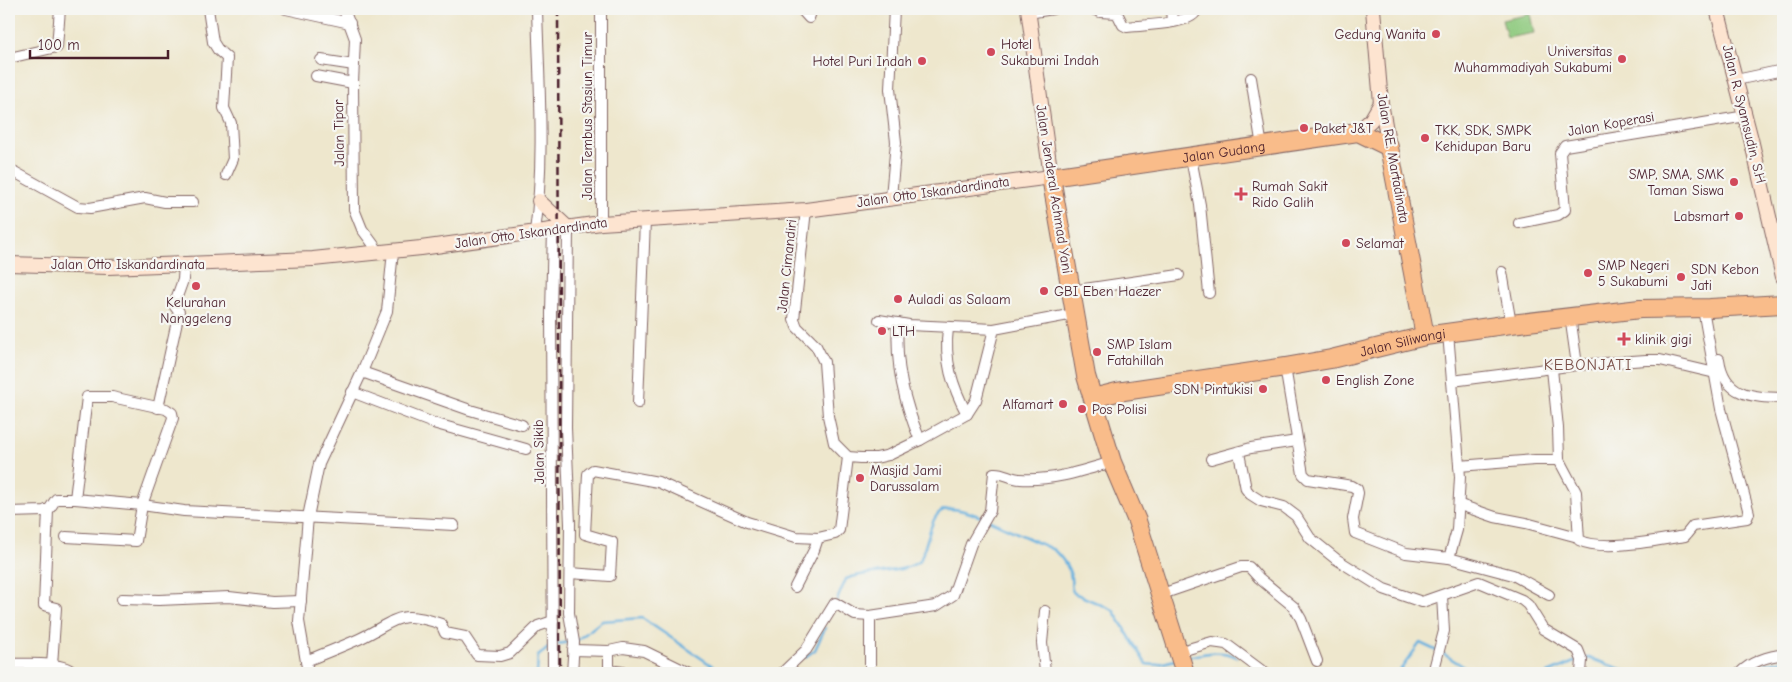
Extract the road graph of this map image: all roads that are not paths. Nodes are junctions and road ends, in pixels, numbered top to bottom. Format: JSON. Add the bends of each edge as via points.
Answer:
{"nodes":[{"id":1,"x":60,"y":9,"type":"edge"},
{"id":2,"x":208,"y":9,"type":"edge"},
{"id":3,"x":286,"y":9,"type":"edge"},
{"id":4,"x":344,"y":9,"type":"edge"},
{"id":5,"x":537,"y":9,"type":"edge"},
{"id":6,"x":601,"y":9,"type":"edge"},
{"id":7,"x":801,"y":9,"type":"edge"},
{"id":8,"x":812,"y":9,"type":"edge"},
{"id":9,"x":894,"y":9,"type":"edge"},
{"id":10,"x":1053,"y":9,"type":"edge"},
{"id":11,"x":1092,"y":9,"type":"edge"},
{"id":12,"x":1172,"y":9,"type":"edge"},
{"id":13,"x":1197,"y":9,"type":"edge"},
{"id":14,"x":1373,"y":9,"type":"edge"},
{"id":15,"x":1717,"y":9,"type":"edge"},
{"id":16,"x":1028,"y":11,"type":"edge"},
{"id":17,"x":1172,"y":22,"type":"junction"},
{"id":18,"x":350,"y":23,"type":"junction"},
{"id":19,"x":9,"y":58,"type":"edge"},
{"id":20,"x":321,"y":60,"type":"dead end"},
{"id":21,"x":354,"y":65,"type":"junction"},
{"id":22,"x":1783,"y":70,"type":"edge"},
{"id":23,"x":316,"y":76,"type":"dead end"},
{"id":24,"x":1251,"y":78,"type":"dead end"},
{"id":25,"x":1736,"y":80,"type":"junction"},
{"id":26,"x":353,"y":84,"type":"junction"},
{"id":27,"x":1382,"y":103,"type":"junction"},
{"id":28,"x":1746,"y":116,"type":"junction"},
{"id":29,"x":1358,"y":132,"type":"junction"},
{"id":30,"x":1262,"y":147,"type":"junction"},
{"id":31,"x":1389,"y":147,"type":"junction"},
{"id":32,"x":1191,"y":158,"type":"junction"},
{"id":33,"x":9,"y":168,"type":"edge"},
{"id":34,"x":226,"y":175,"type":"dead end"},
{"id":35,"x":1051,"y":177,"type":"junction"},
{"id":36,"x":890,"y":197,"type":"junction"},
{"id":37,"x":539,"y":201,"type":"junction"},
{"id":38,"x":193,"y":202,"type":"dead end"},
{"id":39,"x":806,"y":210,"type":"junction"},
{"id":40,"x":645,"y":220,"type":"junction"},
{"id":41,"x":601,"y":223,"type":"junction"},
{"id":42,"x":1520,"y":223,"type":"dead end"},
{"id":43,"x":568,"y":228,"type":"junction"},
{"id":44,"x":553,"y":230,"type":"junction"},
{"id":45,"x":534,"y":232,"type":"junction"},
{"id":46,"x":393,"y":251,"type":"junction"},
{"id":47,"x":379,"y":252,"type":"junction"},
{"id":48,"x":9,"y":264,"type":"edge"},
{"id":49,"x":184,"y":264,"type":"junction"},
{"id":50,"x":1502,"y":272,"type":"dead end"},
{"id":51,"x":1178,"y":275,"type":"dead end"},
{"id":52,"x":1783,"y":278,"type":"edge"},
{"id":53,"x":1071,"y":291,"type":"junction"},
{"id":54,"x":1210,"y":293,"type":"dead end"},
{"id":55,"x":1783,"y":304,"type":"edge"},
{"id":56,"x":1707,"y":309,"type":"junction"},
{"id":57,"x":1074,"y":314,"type":"junction"},
{"id":58,"x":1570,"y":316,"type":"junction"},
{"id":59,"x":879,"y":320,"type":"dead end"},
{"id":60,"x":898,"y":323,"type":"junction"},
{"id":61,"x":1511,"y":324,"type":"junction"},
{"id":62,"x":948,"y":328,"type":"junction"},
{"id":63,"x":994,"y":329,"type":"junction"},
{"id":64,"x":1448,"y":333,"type":"junction"},
{"id":65,"x":1425,"y":336,"type":"junction"},
{"id":66,"x":1577,"y":365,"type":"junction"},
{"id":67,"x":1285,"y":367,"type":"junction"},
{"id":68,"x":1552,"y":369,"type":"junction"},
{"id":69,"x":362,"y":372,"type":"junction"},
{"id":70,"x":1715,"y":372,"type":"junction"},
{"id":71,"x":1452,"y":381,"type":"junction"},
{"id":72,"x":352,"y":392,"type":"junction"},
{"id":73,"x":1093,"y":398,"type":"junction"},
{"id":74,"x":1783,"y":398,"type":"edge"},
{"id":75,"x":638,"y":403,"type":"dead end"},
{"id":76,"x":158,"y":408,"type":"junction"},
{"id":77,"x":967,"y":414,"type":"junction"},
{"id":78,"x":522,"y":425,"type":"dead end"},
{"id":79,"x":920,"y":440,"type":"junction"},
{"id":80,"x":1297,"y":441,"type":"junction"},
{"id":81,"x":526,"y":449,"type":"dead end"},
{"id":82,"x":1239,"y":453,"type":"junction"},
{"id":83,"x":848,"y":456,"type":"junction"},
{"id":84,"x":1211,"y":459,"type":"dead end"},
{"id":85,"x":1559,"y":460,"type":"junction"},
{"id":86,"x":1112,"y":462,"type":"junction"},
{"id":87,"x":1459,"y":466,"type":"junction"},
{"id":88,"x":74,"y":499,"type":"junction"},
{"id":89,"x":142,"y":505,"type":"junction"},
{"id":90,"x":1460,"y":505,"type":"junction"},
{"id":91,"x":48,"y":510,"type":"junction"},
{"id":92,"x":569,"y":510,"type":"junction"},
{"id":93,"x":586,"y":510,"type":"junction"},
{"id":94,"x":9,"y":512,"type":"edge"},
{"id":95,"x":308,"y":517,"type":"junction"},
{"id":96,"x":454,"y":525,"type":"dead end"},
{"id":97,"x":66,"y":537,"type":"dead end"},
{"id":98,"x":1578,"y":537,"type":"junction"},
{"id":99,"x":818,"y":538,"type":"junction"},
{"id":100,"x":1449,"y":558,"type":"junction"},
{"id":101,"x":570,"y":572,"type":"junction"},
{"id":102,"x":794,"y":588,"type":"dead end"},
{"id":103,"x":1159,"y":595,"type":"junction"},
{"id":104,"x":1549,"y":595,"type":"dead end"},
{"id":105,"x":1442,"y":596,"type":"junction"},
{"id":106,"x":122,"y":599,"type":"dead end"},
{"id":107,"x":301,"y":602,"type":"junction"},
{"id":108,"x":1045,"y":612,"type":"dead end"},
{"id":109,"x":870,"y":616,"type":"junction"},
{"id":110,"x":553,"y":621,"type":"junction"},
{"id":111,"x":574,"y":646,"type":"junction"},
{"id":112,"x":609,"y":651,"type":"junction"},
{"id":113,"x":1178,"y":652,"type":"junction"},
{"id":114,"x":1783,"y":655,"type":"edge"},
{"id":115,"x":306,"y":661,"type":"junction"},
{"id":116,"x":1317,"y":661,"type":"dead end"},
{"id":117,"x":9,"y":664,"type":"edge"},
{"id":118,"x":52,"y":665,"type":"junction"},
{"id":119,"x":784,"y":671,"type":"edge"},
{"id":120,"x":73,"y":673,"type":"edge"},
{"id":121,"x":110,"y":673,"type":"edge"},
{"id":122,"x":124,"y":673,"type":"edge"},
{"id":123,"x":308,"y":673,"type":"edge"},
{"id":124,"x":553,"y":673,"type":"edge"},
{"id":125,"x":572,"y":673,"type":"edge"},
{"id":126,"x":629,"y":673,"type":"edge"},
{"id":127,"x":689,"y":673,"type":"edge"},
{"id":128,"x":870,"y":673,"type":"edge"},
{"id":129,"x":1044,"y":673,"type":"edge"},
{"id":130,"x":1185,"y":673,"type":"edge"},
{"id":131,"x":1264,"y":673,"type":"edge"},
{"id":132,"x":1434,"y":673,"type":"edge"},
{"id":133,"x":1581,"y":673,"type":"edge"},
{"id":134,"x":1740,"y":673,"type":"edge"}],
"edges":[{"from":1,"to":19,"type":"street","via":[[56,46]]},
{"from":2,"to":34,"type":"street","via":[[213,42],[227,58],[224,108],[231,123],[233,159]]},
{"from":3,"to":18,"type":"street"},
{"from":4,"to":18,"type":"street","name":"Jalan Tipar"},
{"from":5,"to":37,"type":"street","via":[[541,149]]},
{"from":6,"to":41,"type":"street","name":"Jalan Tembus Stasiun Timur"},
{"from":7,"to":8,"type":"street","via":[[809,18]]},
{"from":9,"to":36,"type":"street","via":[[890,89],[896,142]]},
{"from":10,"to":16,"type":"street"},
{"from":11,"to":17,"type":"street","via":[[1117,12],[1127,27]]},
{"from":12,"to":17,"type":"street"},
{"from":13,"to":17,"type":"street","via":[[1190,18]]},
{"from":14,"to":27,"type":"main road","name":"Jalan RE. Martadinata"},
{"from":15,"to":25,"type":"main road","name":"Jalan R. Syamsudin, S.H"},
{"from":16,"to":35,"type":"main road","name":"Jalan Jenderal Achmad Yani"},
{"from":18,"to":21,"type":"street","name":"Jalan Tipar","via":[[355,39]]},
{"from":20,"to":21,"type":"street"},
{"from":21,"to":26,"type":"street","name":"Jalan Tipar"},
{"from":22,"to":25,"type":"street"},
{"from":23,"to":26,"type":"street"},
{"from":24,"to":30,"type":"street"},
{"from":25,"to":28,"type":"main road","name":"Jalan R. Syamsudin, S.H"},
{"from":26,"to":47,"type":"street","name":"Jalan Tipar","via":[[354,209],[362,229]]},
{"from":27,"to":29,"type":"main road"},
{"from":27,"to":31,"type":"main road","name":"Jalan RE. Martadinata"},
{"from":28,"to":42,"type":"street","name":"Jalan Koperasi","via":[[1565,146],[1560,153],[1565,210],[1558,215]]},
{"from":28,"to":52,"type":"main road","name":"Jalan R. Syamsudin, S.H"},
{"from":29,"to":30,"type":"highway","name":"Jalan Gudang"},
{"from":29,"to":31,"type":"highway"},
{"from":30,"to":32,"type":"highway","name":"Jalan Gudang"},
{"from":31,"to":65,"type":"highway","name":"Jalan RE. Martadinata"},
{"from":32,"to":35,"type":"highway","name":"Jalan Gudang"},
{"from":32,"to":54,"type":"street"},
{"from":33,"to":38,"type":"street","via":[[78,207],[150,198],[165,202]]},
{"from":35,"to":36,"type":"main road","name":"Jalan Otto Iskandardinata","via":[[960,191]]},
{"from":35,"to":53,"type":"highway","name":"Jalan Jenderal Achmad Yani"},
{"from":36,"to":39,"type":"main road","name":"Jalan Otto Iskandardinata"},
{"from":37,"to":43,"type":"main road"},
{"from":37,"to":45,"type":"street"},
{"from":39,"to":40,"type":"main road","name":"Jalan Otto Iskandardinata"},
{"from":39,"to":83,"type":"street","name":"Jalan Cimandiri","via":[[794,319],[797,327],[816,346],[824,362],[830,432],[838,449]]},
{"from":40,"to":41,"type":"main road","name":"Jalan Otto Iskandardinata"},
{"from":40,"to":75,"type":"street"},
{"from":41,"to":43,"type":"main road","name":"Jalan Otto Iskandardinata"},
{"from":43,"to":44,"type":"main road","name":"Jalan Otto Iskandardinata"},
{"from":43,"to":92,"type":"street","via":[[566,428]]},
{"from":44,"to":45,"type":"main road","name":"Jalan Otto Iskandardinata"},
{"from":44,"to":110,"type":"street","name":"Jalan Sikib"},
{"from":45,"to":46,"type":"main road","name":"Jalan Otto Iskandardinata"},
{"from":46,"to":47,"type":"main road","name":"Jalan Otto Iskandardinata"},
{"from":46,"to":69,"type":"street","via":[[387,311]]},
{"from":47,"to":49,"type":"main road","name":"Jalan Otto Iskandardinata","via":[[313,259]]},
{"from":48,"to":49,"type":"main road","name":"Jalan Otto Iskandardinata","via":[[108,267]]},
{"from":49,"to":76,"type":"street","via":[[183,280],[174,306],[179,312]]},
{"from":50,"to":61,"type":"street"},
{"from":51,"to":53,"type":"street"},
{"from":53,"to":57,"type":"highway","name":"Jalan Jenderal Achmad Yani"},
{"from":55,"to":56,"type":"highway","name":"Jalan Siliwangi"},
{"from":56,"to":58,"type":"highway","name":"Jalan Siliwangi","via":[[1640,309]]},
{"from":56,"to":70,"type":"street"},
{"from":56,"to":74,"type":"street","via":[[1727,383],[1744,394]]},
{"from":57,"to":63,"type":"street"},
{"from":57,"to":73,"type":"highway","name":"Jalan Jenderal Achmad Yani"},
{"from":58,"to":61,"type":"highway","name":"Jalan Siliwangi"},
{"from":58,"to":66,"type":"street"},
{"from":59,"to":60,"type":"street"},
{"from":60,"to":62,"type":"street"},
{"from":60,"to":79,"type":"street","via":[[897,363]]},
{"from":61,"to":64,"type":"highway","name":"Jalan Siliwangi"},
{"from":62,"to":63,"type":"street"},
{"from":62,"to":77,"type":"street","via":[[946,352],[949,369],[953,386]]},
{"from":63,"to":77,"type":"street","via":[[976,400]]},
{"from":64,"to":65,"type":"highway","name":"Jalan Siliwangi"},
{"from":64,"to":71,"type":"street"},
{"from":65,"to":67,"type":"highway","name":"Jalan Siliwangi"},
{"from":66,"to":68,"type":"street"},
{"from":66,"to":70,"type":"street","via":[[1660,360]]},
{"from":67,"to":73,"type":"highway","name":"Jalan Siliwangi"},
{"from":67,"to":80,"type":"street"},
{"from":68,"to":71,"type":"street"},
{"from":68,"to":85,"type":"street"},
{"from":69,"to":72,"type":"street"},
{"from":69,"to":78,"type":"street"},
{"from":70,"to":98,"type":"street","via":[[1748,517],[1693,526],[1685,536],[1631,544],[1590,543]]},
{"from":71,"to":87,"type":"street"},
{"from":72,"to":81,"type":"street","via":[[434,423]]},
{"from":72,"to":95,"type":"street","via":[[319,464]]},
{"from":73,"to":86,"type":"highway"},
{"from":76,"to":88,"type":"street","via":[[112,397],[85,398]]},
{"from":76,"to":89,"type":"street","via":[[169,410],[173,418]]},
{"from":77,"to":79,"type":"street"},
{"from":79,"to":83,"type":"street","via":[[884,457]]},
{"from":80,"to":82,"type":"street"},
{"from":80,"to":100,"type":"street","via":[[1302,473],[1306,478],[1357,488],[1355,533],[1406,553]]},
{"from":82,"to":84,"type":"street"},
{"from":82,"to":105,"type":"street","via":[[1246,489],[1250,494],[1291,512],[1310,538],[1336,559],[1384,589],[1422,602]]},
{"from":83,"to":99,"type":"street","via":[[839,530]]},
{"from":85,"to":87,"type":"street"},
{"from":85,"to":98,"type":"street","via":[[1576,492]]},
{"from":86,"to":103,"type":"highway","via":[[1137,522]]},
{"from":86,"to":109,"type":"street","via":[[1040,479],[1018,479],[994,473],[990,511],[971,544],[953,595],[936,606]]},
{"from":87,"to":90,"type":"street"},
{"from":88,"to":89,"type":"street"},
{"from":88,"to":91,"type":"street","via":[[56,499]]},
{"from":89,"to":95,"type":"street","via":[[184,511]]},
{"from":89,"to":97,"type":"street","via":[[134,543]]},
{"from":90,"to":98,"type":"street"},
{"from":90,"to":100,"type":"street"},
{"from":91,"to":94,"type":"street"},
{"from":91,"to":118,"type":"street","via":[[44,605],[56,608]]},
{"from":92,"to":93,"type":"street"},
{"from":92,"to":101,"type":"street"},
{"from":93,"to":99,"type":"street","via":[[588,474],[596,470],[658,482],[747,522],[796,537]]},
{"from":93,"to":101,"type":"street","via":[[586,534],[612,542],[610,576]]},
{"from":95,"to":96,"type":"street"},
{"from":95,"to":107,"type":"street"},
{"from":99,"to":102,"type":"street"},
{"from":100,"to":104,"type":"street","via":[[1513,575]]},
{"from":101,"to":111,"type":"street","via":[[569,613]]},
{"from":103,"to":113,"type":"highway"},
{"from":103,"to":116,"type":"street","via":[[1242,567],[1249,568],[1294,607],[1302,619]]},
{"from":105,"to":132,"type":"street","via":[[1444,631]]},
{"from":105,"to":133,"type":"street","via":[[1479,582],[1522,600],[1543,629],[1578,650],[1582,660]]},
{"from":106,"to":107,"type":"street","via":[[222,597]]},
{"from":107,"to":115,"type":"street","via":[[299,622]]},
{"from":108,"to":129,"type":"street"},
{"from":109,"to":119,"type":"street","via":[[855,614],[836,603],[806,650]]},
{"from":109,"to":128,"type":"street"},
{"from":110,"to":115,"type":"street","via":[[538,626],[510,653],[500,656],[477,655],[465,637],[445,633],[441,624],[403,617]]},
{"from":110,"to":124,"type":"street","name":"Jalan Sikib"},
{"from":111,"to":112,"type":"street"},
{"from":111,"to":125,"type":"street"},
{"from":112,"to":126,"type":"street","via":[[609,670]]},
{"from":112,"to":127,"type":"street","via":[[623,648],[644,651]]},
{"from":113,"to":130,"type":"highway"},
{"from":113,"to":131,"type":"street","via":[[1212,642],[1226,644]]},
{"from":114,"to":134,"type":"street","via":[[1757,662]]},
{"from":115,"to":123,"type":"street"},
{"from":117,"to":118,"type":"street"},
{"from":118,"to":120,"type":"street","via":[[68,668]]},
{"from":121,"to":122,"type":"street"}]}
